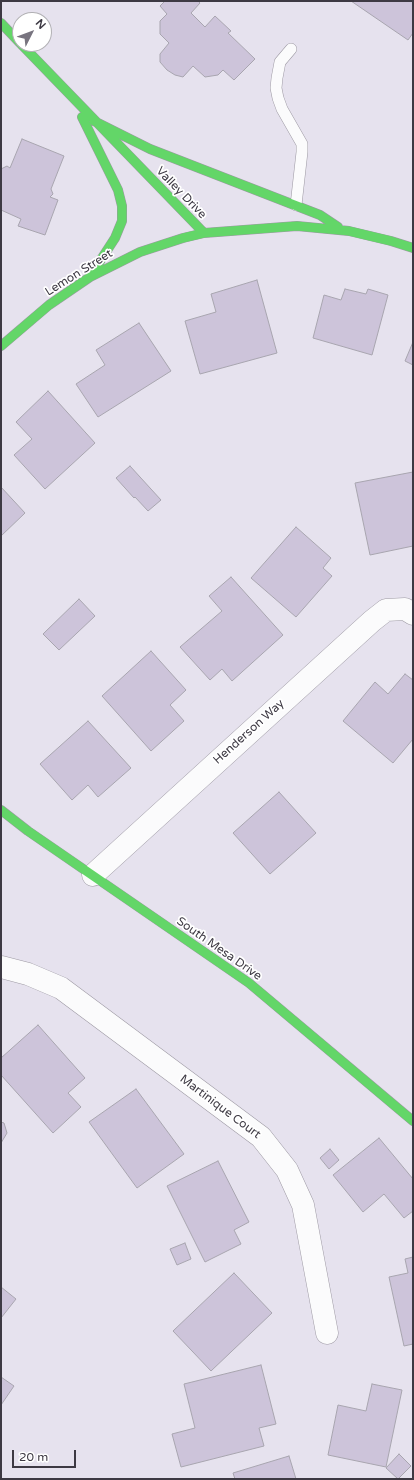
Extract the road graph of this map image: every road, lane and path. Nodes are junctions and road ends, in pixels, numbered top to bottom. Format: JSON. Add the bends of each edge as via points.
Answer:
{"nodes":[{"id":1,"x":1,"y":23,"type":"edge"},
{"id":2,"x":12,"y":35,"type":"edge"},
{"id":3,"x":291,"y":49,"type":"dead end"},
{"id":4,"x":28,"y":52,"type":"edge"},
{"id":5,"x":73,"y":100,"type":"junction"},
{"id":6,"x":94,"y":121,"type":"junction"},
{"id":7,"x":296,"y":205,"type":"junction"},
{"id":8,"x":342,"y":230,"type":"junction"},
{"id":9,"x":204,"y":233,"type":"junction"},
{"id":10,"x":413,"y":248,"type":"edge"},
{"id":11,"x":90,"y":277,"type":"junction"},
{"id":12,"x":1,"y":346,"type":"edge"},
{"id":13,"x":413,"y":614,"type":"edge"},
{"id":14,"x":1,"y":810,"type":"edge"},
{"id":15,"x":93,"y":875,"type":"junction"},
{"id":16,"x":1,"y":967,"type":"edge"},
{"id":17,"x":413,"y":1121,"type":"edge"},
{"id":18,"x":327,"y":1333,"type":"dead end"}],
"edges":[{"from":1,"to":2,"type":"street","name":"Valley Drive"},
{"from":3,"to":7,"type":"lane","via":[[280,62],[276,88],[282,109],[302,144]]},
{"from":4,"to":5,"type":"street","name":"Valley Drive"},
{"from":5,"to":6,"type":"street","name":"Valley Drive"},
{"from":5,"to":11,"type":"street","via":[[118,190],[122,206],[122,221],[115,238]]},
{"from":6,"to":7,"type":"street","name":"Valley Drive","via":[[150,149]]},
{"from":6,"to":9,"type":"street","name":"Valley Drive"},
{"from":7,"to":8,"type":"street","name":"Valley Drive"},
{"from":8,"to":9,"type":"street","name":"Valley Drive","via":[[297,226]]},
{"from":8,"to":10,"type":"street","name":"Valley Drive"},
{"from":9,"to":11,"type":"street","name":"Lemon Street","via":[[160,244]]},
{"from":11,"to":12,"type":"street","name":"Lemon Street","via":[[49,305]]},
{"from":13,"to":15,"type":"street","name":"Henderson Way","via":[[405,609],[386,610],[372,621]]},
{"from":14,"to":15,"type":"street","name":"South Mesa Drive"},
{"from":15,"to":17,"type":"street","name":"South Mesa Drive","via":[[249,983]]},
{"from":16,"to":18,"type":"street","name":"Martinique Court","via":[[28,974],[61,988],[261,1137],[287,1170],[303,1205]]}]}
